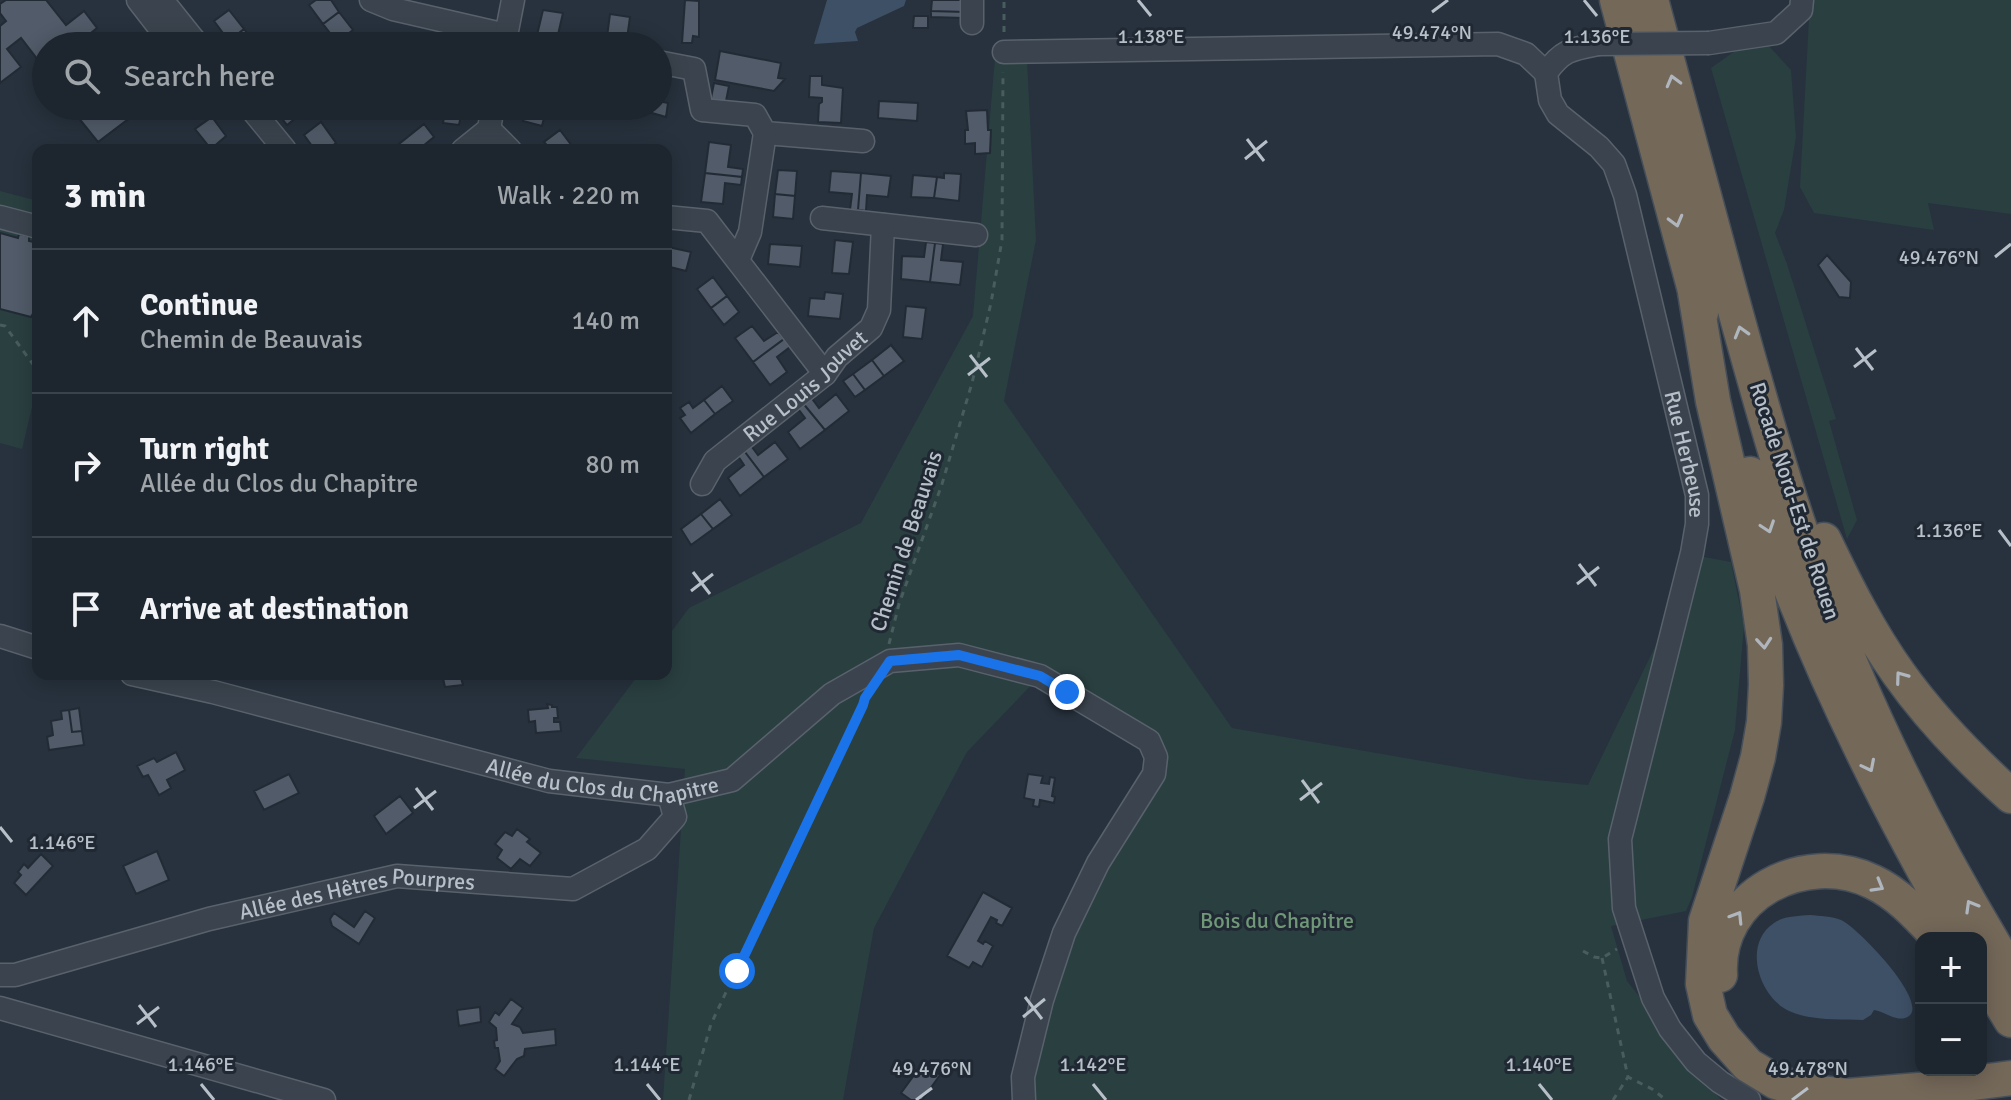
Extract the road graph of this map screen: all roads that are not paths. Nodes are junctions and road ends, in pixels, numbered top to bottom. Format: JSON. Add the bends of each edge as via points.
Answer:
{"nodes":[{"id":1,"x":138,"y":0,"type":"edge"},
{"id":2,"x":162,"y":0,"type":"edge"},
{"id":3,"x":371,"y":0,"type":"edge"},
{"id":4,"x":513,"y":0,"type":"edge"},
{"id":5,"x":972,"y":0,"type":"edge"},
{"id":6,"x":1617,"y":0,"type":"edge"},
{"id":7,"x":1651,"y":0,"type":"edge"},
{"id":8,"x":1802,"y":0,"type":"edge"},
{"id":9,"x":972,"y":23,"type":"dead end"},
{"id":10,"x":164,"y":32,"type":"edge"},
{"id":11,"x":187,"y":32,"type":"edge"},
{"id":12,"x":476,"y":32,"type":"edge"},
{"id":13,"x":507,"y":32,"type":"edge"},
{"id":14,"x":1004,"y":52,"type":"road end"},
{"id":15,"x":672,"y":65,"type":"edge"},
{"id":16,"x":1546,"y":73,"type":"junction"},
{"id":17,"x":260,"y":120,"type":"edge"},
{"id":18,"x":491,"y":120,"type":"edge"},
{"id":19,"x":489,"y":129,"type":"junction"},
{"id":20,"x":765,"y":133,"type":"junction"},
{"id":21,"x":863,"y":141,"type":"dead end"},
{"id":22,"x":280,"y":144,"type":"edge"},
{"id":23,"x":470,"y":144,"type":"edge"},
{"id":24,"x":504,"y":144,"type":"edge"},
{"id":25,"x":0,"y":217,"type":"edge"},
{"id":26,"x":672,"y":218,"type":"edge"},
{"id":27,"x":822,"y":218,"type":"dead end"},
{"id":28,"x":32,"y":225,"type":"edge"},
{"id":29,"x":883,"y":225,"type":"junction"},
{"id":30,"x":976,"y":235,"type":"dead end"},
{"id":31,"x":738,"y":260,"type":"junction"},
{"id":32,"x":1695,"y":292,"type":"junction"},
{"id":33,"x":825,"y":374,"type":"junction"},
{"id":34,"x":1763,"y":407,"type":"junction"},
{"id":35,"x":702,"y":484,"type":"dead end"},
{"id":36,"x":0,"y":636,"type":"edge"},
{"id":37,"x":32,"y":646,"type":"edge"},
{"id":38,"x":159,"y":680,"type":"edge"},
{"id":39,"x":669,"y":795,"type":"junction"},
{"id":40,"x":2011,"y":796,"type":"edge"},
{"id":41,"x":1933,"y":932,"type":"edge"},
{"id":42,"x":1959,"y":932,"type":"edge"},
{"id":43,"x":2011,"y":973,"type":"edge"},
{"id":44,"x":0,"y":975,"type":"edge"},
{"id":45,"x":1987,"y":983,"type":"edge"},
{"id":46,"x":0,"y":1008,"type":"edge"},
{"id":47,"x":2000,"y":1009,"type":"edge"},
{"id":48,"x":2011,"y":1063,"type":"edge"},
{"id":49,"x":1987,"y":1066,"type":"edge"},
{"id":50,"x":1915,"y":1076,"type":"edge"},
{"id":51,"x":2011,"y":1078,"type":"edge"},
{"id":52,"x":324,"y":1100,"type":"edge"},
{"id":53,"x":1024,"y":1100,"type":"edge"},
{"id":54,"x":1749,"y":1100,"type":"edge"}],
"edges":[{"from":1,"to":10,"type":"street"},
{"from":2,"to":11,"type":"street"},
{"from":3,"to":12,"type":"street"},
{"from":4,"to":13,"type":"street"},
{"from":5,"to":9,"type":"street"},
{"from":6,"to":32,"type":"highway","name":"Rocade Nord-Est de Rouen","one_way":true},
{"from":34,"to":7,"type":"highway","name":"Rocade Nord-Est de Rouen","one_way":true},
{"from":8,"to":16,"type":"street","bridge":true,"via":[[1801,10],[1776,33],[1709,43],[1598,44],[1571,49]]},
{"from":14,"to":16,"type":"street","via":[[1498,44],[1526,54]]},
{"from":15,"to":20,"type":"street","via":[[694,69],[702,110],[755,115]]},
{"from":16,"to":54,"type":"street","name":"Rue Herbeuse","via":[[1558,114],[1614,164],[1697,495],[1692,553],[1620,839],[1624,908],[1653,998],[1670,1029],[1696,1062]]},
{"from":17,"to":22,"type":"street"},
{"from":18,"to":19,"type":"street"},
{"from":19,"to":23,"type":"street"},
{"from":19,"to":24,"type":"street"},
{"from":20,"to":21,"type":"street"},
{"from":20,"to":31,"type":"street","via":[[750,232]]},
{"from":25,"to":28,"type":"street"},
{"from":26,"to":31,"type":"street","via":[[707,221]]},
{"from":27,"to":29,"type":"street"},
{"from":29,"to":30,"type":"street"},
{"from":29,"to":33,"type":"street","name":"Rue Louis Jouvet","via":[[879,310],[871,328]]},
{"from":31,"to":33,"type":"street"},
{"from":32,"to":42,"type":"highway","name":"Rocade Nord-Est de Rouen","one_way":true,"via":[[1752,480],[1813,643],[1862,753]]},
{"from":32,"to":51,"type":"highway","one_way":true,"via":[[1713,401],[1757,590],[1766,685],[1758,757],[1706,921],[1703,984],[1710,1015],[1748,1065],[1776,1082],[1810,1092],[1848,1096]]},
{"from":33,"to":35,"type":"street","name":"Rue Louis Jouvet","via":[[715,461]]},
{"from":40,"to":34,"type":"highway","one_way":true,"via":[[1924,707],[1875,638]]},
{"from":43,"to":34,"type":"highway","name":"Rocade Nord-Est de Rouen","one_way":true,"via":[[1907,788],[1851,666],[1796,517]]},
{"from":36,"to":37,"type":"street"},
{"from":38,"to":39,"type":"street","name":"Allée du Clos du Chapitre","via":[[549,781]]},
{"from":39,"to":44,"type":"street","name":"Allée des Hêtres Pourpres","via":[[675,817],[647,849],[573,889],[397,876]]},
{"from":39,"to":53,"type":"street","name":"Allée du Clos du Chapitre","via":[[732,780],[832,694],[890,661],[959,655],[1040,676],[1149,741],[1156,757],[1154,774],[1098,863],[1064,933],[1023,1077]]},
{"from":50,"to":41,"type":"highway","one_way":true,"via":[[1824,1078],[1774,1063],[1738,1032],[1727,1012],[1720,964],[1724,941],[1751,897],[1803,872],[1826,870],[1873,882]]},
{"from":45,"to":47,"type":"highway"},
{"from":46,"to":52,"type":"street"},
{"from":48,"to":49,"type":"highway"}]}
